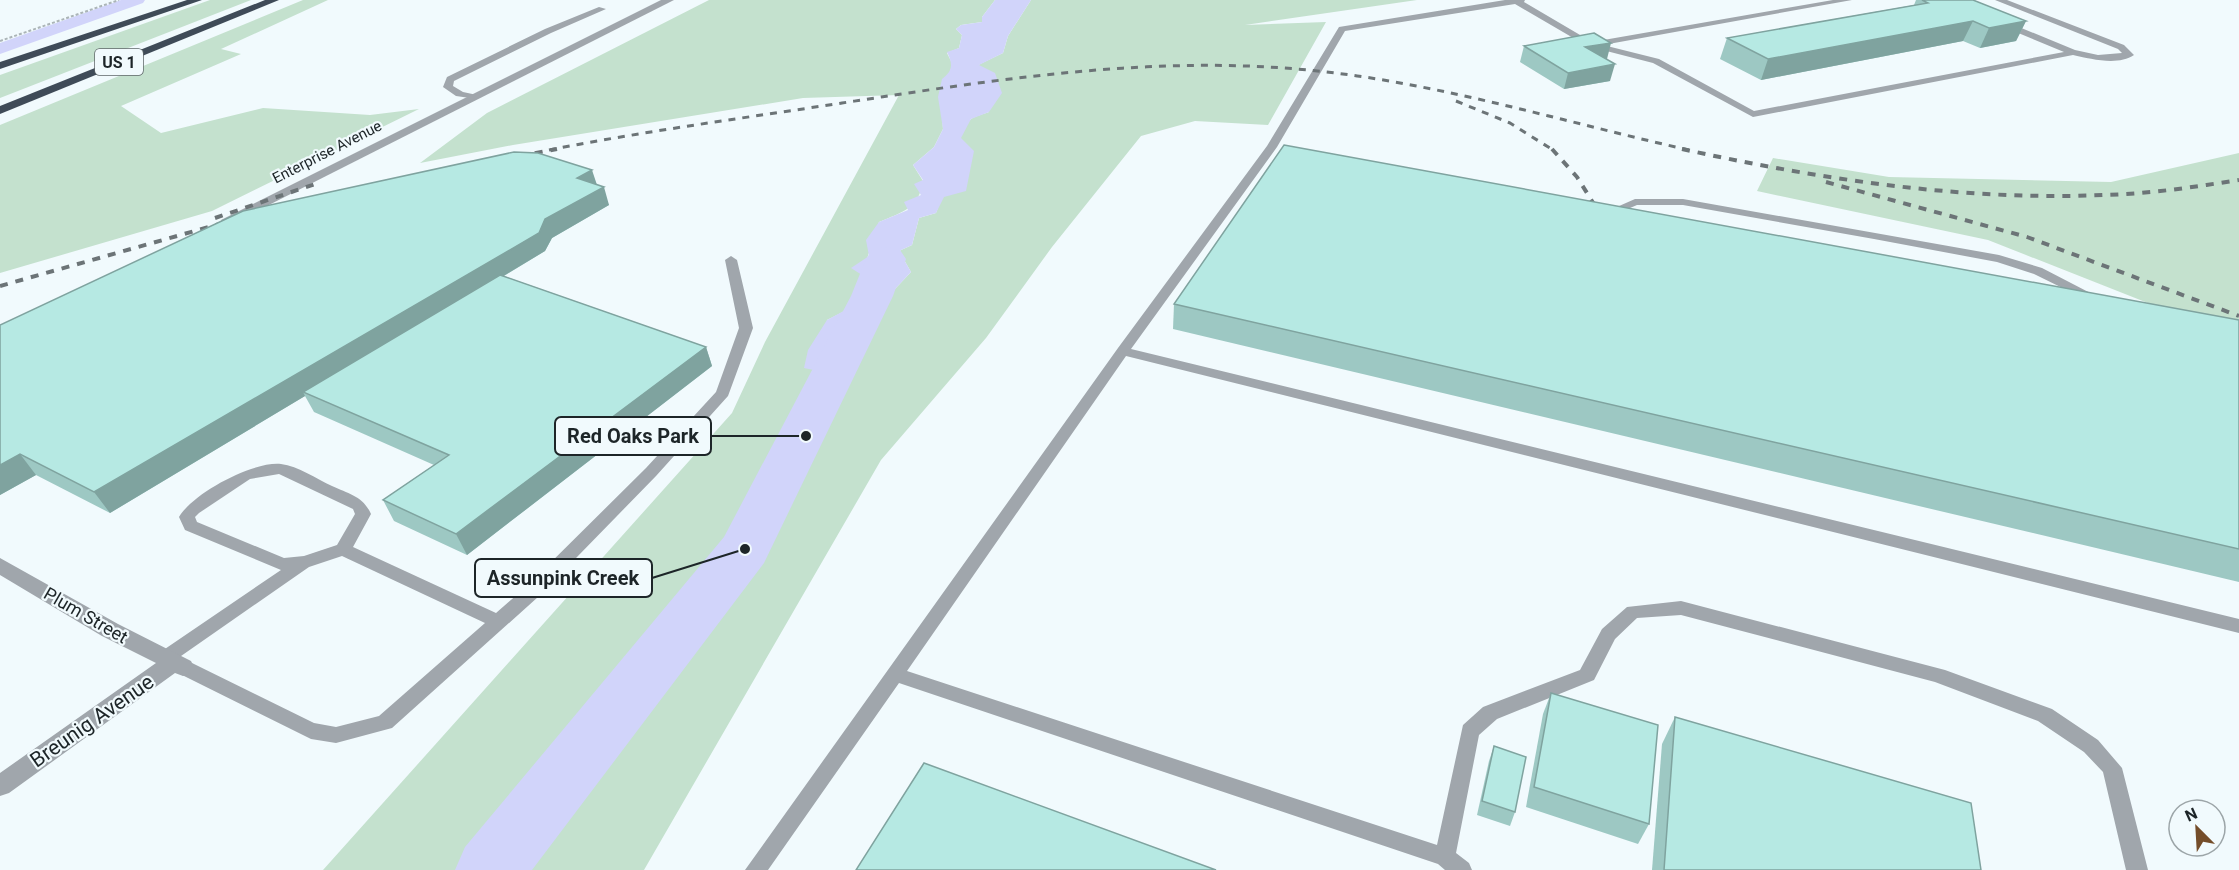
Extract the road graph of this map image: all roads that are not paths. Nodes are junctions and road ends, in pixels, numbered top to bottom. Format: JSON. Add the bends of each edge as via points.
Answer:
{"nodes":[{"id":1,"x":197,"y":0,"type":"edge"},
{"id":2,"x":274,"y":0,"type":"edge"},
{"id":3,"x":669,"y":0,"type":"edge"},
{"id":4,"x":1521,"y":0,"type":"edge"},
{"id":5,"x":1848,"y":0,"type":"edge"},
{"id":6,"x":1999,"y":0,"type":"edge"},
{"id":7,"x":1517,"y":1,"type":"edge"},
{"id":8,"x":602,"y":9,"type":"dead end"},
{"id":9,"x":1989,"y":17,"type":"edge"},
{"id":10,"x":1590,"y":44,"type":"junction"},
{"id":11,"x":2072,"y":52,"type":"junction"},
{"id":12,"x":0,"y":66,"type":"edge"},
{"id":13,"x":473,"y":98,"type":"junction"},
{"id":14,"x":0,"y":110,"type":"edge"},
{"id":15,"x":1639,"y":214,"type":"edge"},
{"id":16,"x":214,"y":227,"type":"edge"},
{"id":17,"x":731,"y":260,"type":"dead end"},
{"id":18,"x":2045,"y":289,"type":"edge"},
{"id":19,"x":1123,"y":351,"type":"junction"},
{"id":20,"x":343,"y":549,"type":"junction"},
{"id":21,"x":305,"y":562,"type":"junction"},
{"id":22,"x":0,"y":565,"type":"edge"},
{"id":23,"x":498,"y":622,"type":"junction"},
{"id":24,"x":2239,"y":626,"type":"edge"},
{"id":25,"x":175,"y":663,"type":"junction"},
{"id":26,"x":894,"y":674,"type":"junction"},
{"id":27,"x":0,"y":786,"type":"edge"},
{"id":28,"x":1453,"y":863,"type":"edge"},
{"id":29,"x":756,"y":870,"type":"edge"},
{"id":30,"x":2137,"y":870,"type":"edge"}],
"edges":[{"from":1,"to":12,"type":"highway","number":"US 1"},
{"from":2,"to":14,"type":"highway","number":"US 1"},
{"from":3,"to":13,"type":"street","name":"Enterprise Avenue"},
{"from":4,"to":7,"type":"lane"},
{"from":5,"to":10,"type":"lane"},
{"from":6,"to":11,"type":"lane","via":[[2121,47],[2129,55],[2098,58]]},
{"from":7,"to":10,"type":"lane"},
{"from":7,"to":19,"type":"lane","via":[[1342,30],[1277,148]]},
{"from":8,"to":13,"type":"lane","via":[[450,79],[448,87]]},
{"from":9,"to":11,"type":"lane"},
{"from":10,"to":11,"type":"lane","via":[[1656,60],[1753,114]]},
{"from":13,"to":16,"type":"street","name":"Enterprise Avenue"},
{"from":15,"to":18,"type":"lane","via":[[1611,209],[1635,202],[1683,202],[1874,235],[1999,259],[2096,298]]},
{"from":17,"to":23,"type":"lane","via":[[746,328],[723,393],[651,472]]},
{"from":19,"to":24,"type":"lane"},
{"from":19,"to":26,"type":"lane"},
{"from":20,"to":21,"type":"lane"},
{"from":20,"to":21,"type":"lane","via":[[363,514],[359,505],[281,470],[245,475],[187,517],[191,526],[283,564]]},
{"from":20,"to":23,"type":"lane"},
{"from":21,"to":25,"type":"lane"},
{"from":22,"to":25,"type":"street","name":"Plum Street"},
{"from":23,"to":25,"type":"lane","via":[[385,722],[336,735],[311,731]]},
{"from":25,"to":27,"type":"street","name":"Breunig Avenue"},
{"from":26,"to":28,"type":"lane"},
{"from":26,"to":29,"type":"lane"},
{"from":28,"to":30,"type":"lane","via":[[1470,731],[1490,713],[1587,675],[1608,634],[1633,612],[1681,608],[1938,675],[2045,715],[2091,746],[2112,768]]}]}
